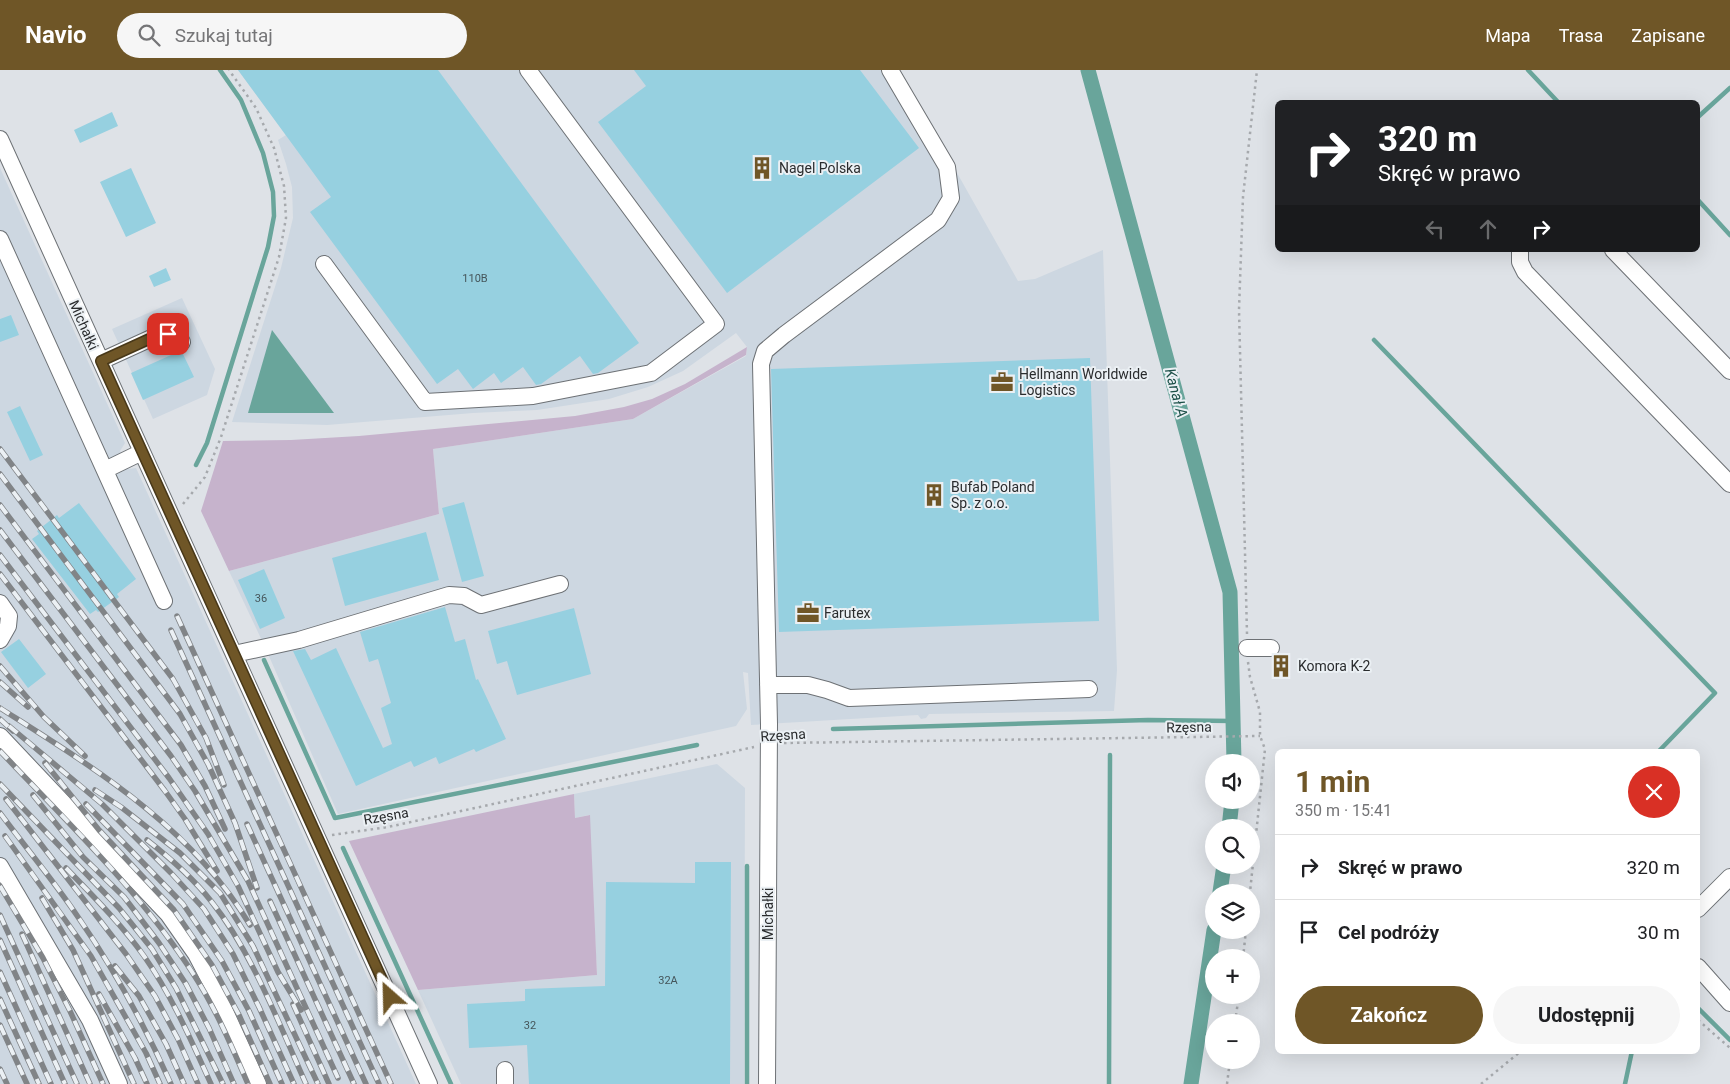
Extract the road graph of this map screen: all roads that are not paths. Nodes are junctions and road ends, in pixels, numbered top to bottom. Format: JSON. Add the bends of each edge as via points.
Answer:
{"nodes":[{"id":1,"x":528,"y":70,"type":"edge"},
{"id":2,"x":890,"y":70,"type":"edge"},
{"id":3,"x":0,"y":139,"type":"edge"},
{"id":4,"x":0,"y":239,"type":"edge"},
{"id":5,"x":1520,"y":252,"type":"edge"},
{"id":6,"x":1615,"y":252,"type":"edge"},
{"id":7,"x":324,"y":264,"type":"dead end"},
{"id":8,"x":182,"y":342,"type":"dead end"},
{"id":9,"x":101,"y":361,"type":"junction"},
{"id":10,"x":1730,"y":371,"type":"edge"},
{"id":11,"x":142,"y":452,"type":"junction"},
{"id":12,"x":105,"y":470,"type":"junction"},
{"id":13,"x":1730,"y":484,"type":"edge"},
{"id":14,"x":560,"y":584,"type":"dead end"},
{"id":15,"x":164,"y":601,"type":"dead end"},
{"id":16,"x":0,"y":603,"type":"edge"},
{"id":17,"x":0,"y":640,"type":"edge"},
{"id":18,"x":1247,"y":648,"type":"road end"},
{"id":19,"x":1271,"y":648,"type":"dead end"},
{"id":20,"x":234,"y":654,"type":"junction"},
{"id":21,"x":768,"y":685,"type":"junction"},
{"id":22,"x":1089,"y":689,"type":"dead end"},
{"id":23,"x":0,"y":736,"type":"edge"},
{"id":24,"x":0,"y":866,"type":"edge"},
{"id":25,"x":1730,"y":877,"type":"edge"},
{"id":26,"x":1700,"y":907,"type":"edge"},
{"id":27,"x":1700,"y":970,"type":"edge"},
{"id":28,"x":1730,"y":1002,"type":"edge"},
{"id":29,"x":119,"y":1084,"type":"edge"},
{"id":30,"x":258,"y":1084,"type":"edge"},
{"id":31,"x":430,"y":1084,"type":"edge"},
{"id":32,"x":767,"y":1084,"type":"edge"}],
"edges":[{"from":1,"to":7,"type":"street","via":[[716,324],[650,373],[533,396],[426,402]]},
{"from":2,"to":21,"type":"street","name":"Michałki","via":[[947,167],[951,198],[938,220],[765,351],[761,364]]},
{"from":3,"to":9,"type":"street","name":"Michałki"},
{"from":4,"to":12,"type":"street"},
{"from":5,"to":13,"type":"street","via":[[1525,272]]},
{"from":6,"to":10,"type":"street"},
{"from":8,"to":9,"type":"street","via":[[177,335],[158,335]]},
{"from":9,"to":11,"type":"street","name":"Michałki"},
{"from":11,"to":12,"type":"street"},
{"from":11,"to":20,"type":"street","name":"Michałki"},
{"from":12,"to":15,"type":"street"},
{"from":14,"to":20,"type":"street","via":[[481,605],[464,596],[449,595],[300,640]]},
{"from":16,"to":17,"type":"street","via":[[9,616],[8,626]]},
{"from":18,"to":19,"type":"street"},
{"from":20,"to":31,"type":"street","name":"Michałki"},
{"from":21,"to":22,"type":"street","via":[[808,685],[849,698]]},
{"from":21,"to":32,"type":"street","name":"Michałki"},
{"from":23,"to":30,"type":"street","via":[[168,914],[218,996]]},
{"from":24,"to":29,"type":"street","via":[[90,1020]]},
{"from":25,"to":26,"type":"street"},
{"from":27,"to":28,"type":"street"}]}
